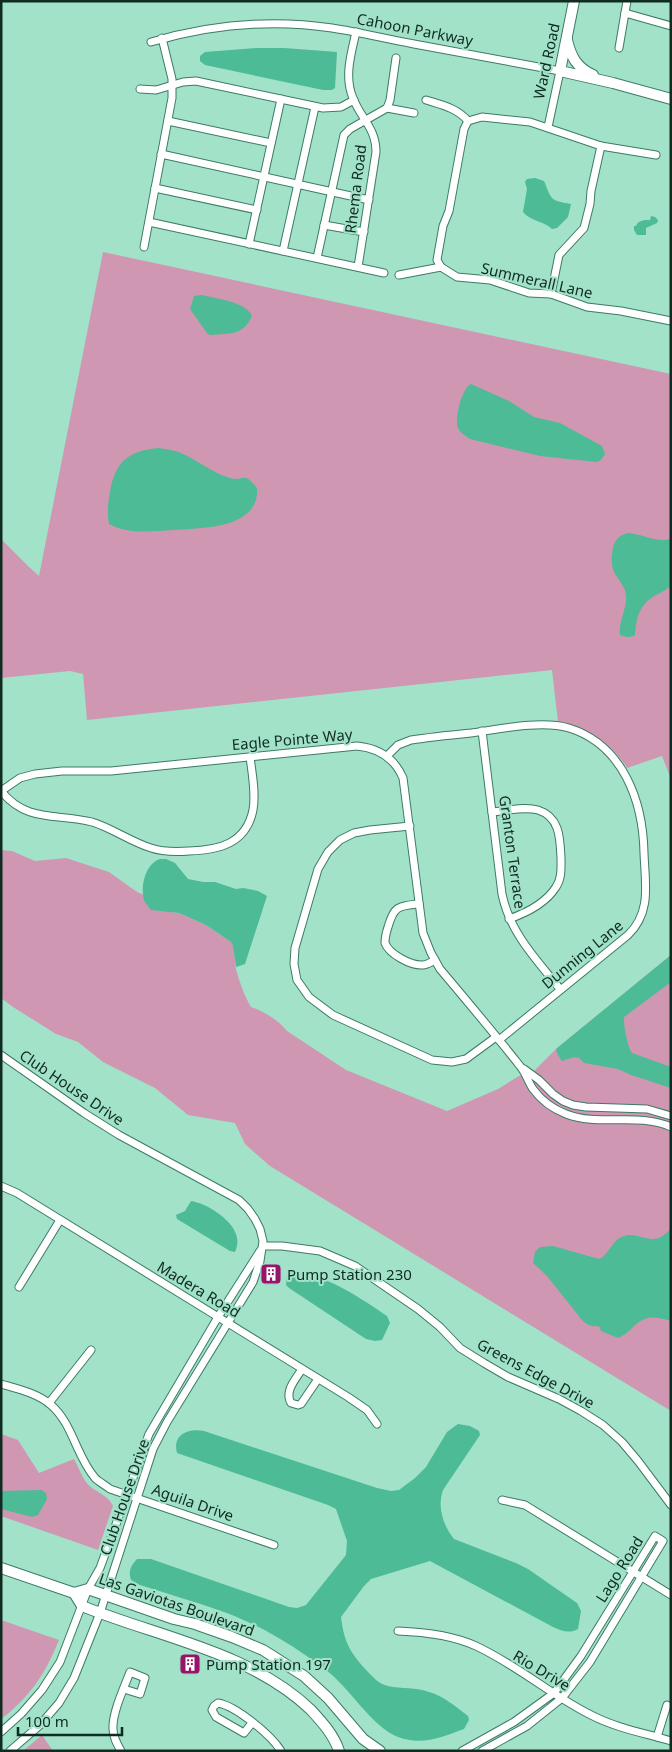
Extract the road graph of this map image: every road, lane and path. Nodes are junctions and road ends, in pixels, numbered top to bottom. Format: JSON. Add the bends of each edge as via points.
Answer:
{"nodes":[{"id":1,"x":574,"y":1,"type":"edge"},
{"id":2,"x":627,"y":1,"type":"edge"},
{"id":3,"x":625,"y":13,"type":"junction"},
{"id":4,"x":671,"y":26,"type":"edge"},
{"id":5,"x":356,"y":32,"type":"junction"},
{"id":6,"x":162,"y":38,"type":"junction"},
{"id":7,"x":566,"y":39,"type":"junction"},
{"id":8,"x":151,"y":42,"type":"dead end"},
{"id":9,"x":619,"y":48,"type":"dead end"},
{"id":10,"x":396,"y":58,"type":"dead end"},
{"id":11,"x":560,"y":71,"type":"junction"},
{"id":12,"x":613,"y":83,"type":"junction"},
{"id":13,"x":172,"y":84,"type":"junction"},
{"id":14,"x":140,"y":89,"type":"dead end"},
{"id":15,"x":281,"y":99,"type":"junction"},
{"id":16,"x":671,"y":99,"type":"edge"},
{"id":17,"x":354,"y":100,"type":"junction"},
{"id":18,"x":426,"y":100,"type":"dead end"},
{"id":19,"x":315,"y":107,"type":"junction"},
{"id":20,"x":387,"y":108,"type":"junction"},
{"id":21,"x":414,"y":113,"type":"dead end"},
{"id":22,"x":168,"y":121,"type":"junction"},
{"id":23,"x":366,"y":121,"type":"junction"},
{"id":24,"x":468,"y":121,"type":"junction"},
{"id":25,"x":548,"y":127,"type":"junction"},
{"id":26,"x":271,"y":143,"type":"junction"},
{"id":27,"x":601,"y":146,"type":"junction"},
{"id":28,"x":162,"y":154,"type":"junction"},
{"id":29,"x":656,"y":155,"type":"dead end"},
{"id":30,"x":264,"y":177,"type":"junction"},
{"id":31,"x":298,"y":184,"type":"junction"},
{"id":32,"x":155,"y":188,"type":"junction"},
{"id":33,"x":331,"y":191,"type":"junction"},
{"id":34,"x":369,"y":200,"type":"junction"},
{"id":35,"x":257,"y":210,"type":"junction"},
{"id":36,"x":149,"y":222,"type":"junction"},
{"id":37,"x":324,"y":225,"type":"junction"},
{"id":38,"x":364,"y":232,"type":"junction"},
{"id":39,"x":249,"y":244,"type":"junction"},
{"id":40,"x":144,"y":247,"type":"dead end"},
{"id":41,"x":284,"y":251,"type":"junction"},
{"id":42,"x":317,"y":258,"type":"junction"},
{"id":43,"x":358,"y":267,"type":"junction"},
{"id":44,"x":441,"y":267,"type":"junction"},
{"id":45,"x":384,"y":272,"type":"dead end"},
{"id":46,"x":399,"y":275,"type":"dead end"},
{"id":47,"x":551,"y":294,"type":"junction"},
{"id":48,"x":671,"y":321,"type":"edge"},
{"id":49,"x":482,"y":732,"type":"junction"},
{"id":50,"x":387,"y":756,"type":"junction"},
{"id":51,"x":250,"y":757,"type":"junction"},
{"id":52,"x":1,"y":791,"type":"edge"},
{"id":53,"x":492,"y":812,"type":"junction"},
{"id":54,"x":410,"y":826,"type":"junction"},
{"id":55,"x":419,"y":904,"type":"junction"},
{"id":56,"x":509,"y":919,"type":"junction"},
{"id":57,"x":435,"y":960,"type":"junction"},
{"id":58,"x":560,"y":989,"type":"junction"},
{"id":59,"x":497,"y":1039,"type":"junction"},
{"id":60,"x":1,"y":1055,"type":"edge"},
{"id":61,"x":522,"y":1068,"type":"junction"},
{"id":62,"x":671,"y":1116,"type":"edge"},
{"id":63,"x":671,"y":1127,"type":"edge"},
{"id":64,"x":1,"y":1186,"type":"edge"},
{"id":65,"x":60,"y":1220,"type":"junction"},
{"id":66,"x":263,"y":1246,"type":"junction"},
{"id":67,"x":19,"y":1287,"type":"dead end"},
{"id":68,"x":218,"y":1317,"type":"junction"},
{"id":69,"x":227,"y":1322,"type":"junction"},
{"id":70,"x":91,"y":1350,"type":"dead end"},
{"id":71,"x":302,"y":1369,"type":"junction"},
{"id":72,"x":318,"y":1379,"type":"junction"},
{"id":73,"x":1,"y":1384,"type":"edge"},
{"id":74,"x":49,"y":1403,"type":"junction"},
{"id":75,"x":376,"y":1424,"type":"dead end"},
{"id":76,"x":126,"y":1494,"type":"junction"},
{"id":77,"x":136,"y":1497,"type":"junction"},
{"id":78,"x":502,"y":1500,"type":"dead end"},
{"id":79,"x":671,"y":1505,"type":"edge"},
{"id":80,"x":274,"y":1545,"type":"dead end"},
{"id":81,"x":1,"y":1568,"type":"edge"},
{"id":82,"x":633,"y":1572,"type":"junction"},
{"id":83,"x":641,"y":1576,"type":"junction"},
{"id":84,"x":88,"y":1589,"type":"junction"},
{"id":85,"x":74,"y":1593,"type":"junction"},
{"id":86,"x":671,"y":1595,"type":"edge"},
{"id":87,"x":106,"y":1596,"type":"junction"},
{"id":88,"x":82,"y":1606,"type":"junction"},
{"id":89,"x":100,"y":1613,"type":"junction"},
{"id":90,"x":398,"y":1631,"type":"dead end"},
{"id":91,"x":124,"y":1689,"type":"dead end"},
{"id":92,"x":554,"y":1693,"type":"junction"},
{"id":93,"x":562,"y":1698,"type":"junction"},
{"id":94,"x":667,"y":1705,"type":"dead end"},
{"id":95,"x":252,"y":1722,"type":"junction"},
{"id":96,"x":1,"y":1732,"type":"edge"},
{"id":97,"x":658,"y":1737,"type":"junction"},
{"id":98,"x":671,"y":1741,"type":"edge"},
{"id":99,"x":10,"y":1751,"type":"edge"},
{"id":100,"x":121,"y":1751,"type":"edge"},
{"id":101,"x":281,"y":1751,"type":"edge"},
{"id":102,"x":339,"y":1751,"type":"edge"},
{"id":103,"x":380,"y":1751,"type":"edge"},
{"id":104,"x":462,"y":1751,"type":"edge"},
{"id":105,"x":482,"y":1751,"type":"edge"}],
"edges":[{"from":1,"to":7,"type":"street","name":"Ward Road"},
{"from":2,"to":3,"type":"street"},
{"from":3,"to":4,"type":"street"},
{"from":3,"to":9,"type":"street"},
{"from":5,"to":6,"type":"street","name":"Cahoon Parkway","via":[[256,24]]},
{"from":5,"to":11,"type":"street","name":"Cahoon Parkway"},
{"from":5,"to":17,"type":"street","name":"Rhema Road","via":[[349,73]]},
{"from":6,"to":8,"type":"street","name":"Cahoon Parkway"},
{"from":6,"to":13,"type":"street"},
{"from":7,"to":11,"type":"street","name":"Ward Road"},
{"from":7,"to":12,"type":"street","via":[[572,57],[582,69]]},
{"from":10,"to":20,"type":"street"},
{"from":11,"to":12,"type":"street","name":"Cahoon Parkway"},
{"from":11,"to":25,"type":"street","name":"Ward Road"},
{"from":12,"to":16,"type":"street","name":"Cahoon Parkway"},
{"from":13,"to":14,"type":"street","via":[[156,90]]},
{"from":13,"to":15,"type":"street","via":[[204,81]]},
{"from":13,"to":22,"type":"street"},
{"from":15,"to":19,"type":"street"},
{"from":15,"to":26,"type":"street"},
{"from":17,"to":19,"type":"street","via":[[335,108]]},
{"from":17,"to":23,"type":"street","name":"Rhema Road"},
{"from":18,"to":24,"type":"street","via":[[454,109]]},
{"from":19,"to":31,"type":"street"},
{"from":20,"to":21,"type":"street"},
{"from":20,"to":23,"type":"street"},
{"from":22,"to":26,"type":"street"},
{"from":22,"to":28,"type":"street"},
{"from":23,"to":33,"type":"street","via":[[344,134]]},
{"from":23,"to":34,"type":"street","name":"Rhema Road","via":[[374,136],[376,152]]},
{"from":24,"to":25,"type":"street","via":[[482,117]]},
{"from":24,"to":44,"type":"street","via":[[443,226],[437,260]]},
{"from":25,"to":27,"type":"street"},
{"from":26,"to":30,"type":"street"},
{"from":27,"to":29,"type":"street"},
{"from":27,"to":47,"type":"street","via":[[584,228],[559,255]]},
{"from":28,"to":30,"type":"street"},
{"from":28,"to":32,"type":"street"},
{"from":30,"to":31,"type":"street"},
{"from":30,"to":35,"type":"street"},
{"from":31,"to":33,"type":"street"},
{"from":31,"to":41,"type":"street"},
{"from":32,"to":35,"type":"street"},
{"from":32,"to":36,"type":"street"},
{"from":33,"to":34,"type":"street"},
{"from":33,"to":37,"type":"street"},
{"from":34,"to":38,"type":"street","name":"Rhema Road"},
{"from":35,"to":39,"type":"street"},
{"from":36,"to":39,"type":"street"},
{"from":36,"to":40,"type":"street"},
{"from":37,"to":38,"type":"street"},
{"from":37,"to":42,"type":"street"},
{"from":38,"to":43,"type":"street","name":"Rhema Road"},
{"from":39,"to":41,"type":"street"},
{"from":41,"to":42,"type":"street"},
{"from":42,"to":43,"type":"street"},
{"from":43,"to":45,"type":"street"},
{"from":44,"to":46,"type":"street"},
{"from":44,"to":47,"type":"street","name":"Summerall Lane","via":[[457,277],[490,280],[529,293]]},
{"from":47,"to":48,"type":"street","name":"Summerall Lane","via":[[587,307]]},
{"from":49,"to":50,"type":"street","name":"Dunning Lane","via":[[411,740]]},
{"from":49,"to":53,"type":"street","name":"Granton Terrace"},
{"from":49,"to":58,"type":"street","name":"Dunning Lane","via":[[543,726],[568,728],[583,734],[600,744],[616,760],[637,803],[644,841],[646,899],[642,916],[628,935]]},
{"from":50,"to":51,"type":"street","name":"Eagle Pointe Way","via":[[377,750],[356,746]]},
{"from":50,"to":54,"type":"street","via":[[403,778]]},
{"from":51,"to":52,"type":"street","name":"Eagle Pointe Way","via":[[111,771],[35,774],[20,778]]},
{"from":51,"to":52,"type":"street","via":[[254,803],[247,827],[237,839],[209,850],[150,848],[93,822],[31,813],[15,805]]},
{"from":53,"to":56,"type":"street","name":"Granton Terrace","via":[[502,894]]},
{"from":53,"to":56,"type":"street","via":[[538,810],[551,818],[560,833],[561,873],[557,885],[534,908]]},
{"from":54,"to":55,"type":"street"},
{"from":54,"to":59,"type":"street","name":"Dunning Lane","via":[[354,833],[340,840],[328,852],[316,875],[295,948],[297,980],[308,997],[333,1015],[432,1060],[452,1062],[466,1059]]},
{"from":55,"to":57,"type":"street","via":[[425,940]]},
{"from":55,"to":57,"type":"street","via":[[396,909],[385,943],[393,954],[419,965]]},
{"from":56,"to":58,"type":"street","name":"Granton Terrace","via":[[522,942]]},
{"from":57,"to":59,"type":"street"},
{"from":58,"to":59,"type":"street","name":"Dunning Lane"},
{"from":59,"to":61,"type":"street"},
{"from":60,"to":66,"type":"street","name":"Club House Drive","via":[[119,1135],[239,1200],[255,1219]]},
{"from":61,"to":62,"type":"street","via":[[573,1106],[647,1109]]},
{"from":61,"to":63,"type":"street","via":[[543,1100],[566,1114],[582,1119],[641,1120]]},
{"from":64,"to":65,"type":"street","name":"Madera Road"},
{"from":65,"to":67,"type":"street"},
{"from":65,"to":68,"type":"street","name":"Madera Road"},
{"from":66,"to":68,"type":"street","name":"Club House Drive"},
{"from":66,"to":69,"type":"street","name":"Club House Drive","via":[[253,1282]]},
{"from":66,"to":79,"type":"street","name":"Greens Edge Drive","via":[[320,1251],[355,1266],[418,1309],[460,1348],[508,1377],[574,1407],[603,1425],[622,1442]]},
{"from":68,"to":69,"type":"street","name":"Madera Road"},
{"from":68,"to":76,"type":"street","name":"Club House Drive","via":[[149,1434]]},
{"from":69,"to":71,"type":"street","name":"Madera Road"},
{"from":69,"to":77,"type":"street","name":"Club House Drive","via":[[152,1449]]},
{"from":70,"to":74,"type":"street"},
{"from":71,"to":72,"type":"street","name":"Madera Road"},
{"from":71,"to":72,"type":"street","via":[[288,1394],[291,1403],[301,1404]]},
{"from":72,"to":75,"type":"street","name":"Madera Road","via":[[365,1408]]},
{"from":73,"to":74,"type":"street","name":"Aguila Drive"},
{"from":74,"to":76,"type":"street","name":"Aguila Drive","via":[[60,1415],[96,1479],[110,1489]]},
{"from":76,"to":77,"type":"street","name":"Aguila Drive"},
{"from":76,"to":84,"type":"street","name":"Club House Drive","via":[[100,1568]]},
{"from":77,"to":80,"type":"street","name":"Aguila Drive"},
{"from":77,"to":87,"type":"street","name":"Club House Drive"},
{"from":78,"to":82,"type":"street","via":[[525,1505]]},
{"from":81,"to":85,"type":"street"},
{"from":82,"to":83,"type":"street"},
{"from":82,"to":83,"type":"street","name":"Lago Road","via":[[655,1536],[664,1541]]},
{"from":82,"to":92,"type":"street","name":"Lago Road"},
{"from":83,"to":86,"type":"street"},
{"from":83,"to":93,"type":"street","name":"Lago Road","via":[[590,1662]]},
{"from":84,"to":85,"type":"street","name":"Las Gaviotas Boulevard"},
{"from":84,"to":87,"type":"street","name":"Las Gaviotas Boulevard"},
{"from":84,"to":88,"type":"street","name":"Club House Drive"},
{"from":85,"to":88,"type":"street"},
{"from":87,"to":89,"type":"street","name":"Club House Drive"},
{"from":87,"to":103,"type":"street","name":"Las Gaviotas Boulevard","via":[[263,1650],[304,1676],[337,1707],[363,1739]]},
{"from":88,"to":89,"type":"street"},
{"from":88,"to":96,"type":"street","name":"Club House Drive","via":[[51,1678],[24,1711]]},
{"from":89,"to":99,"type":"street","name":"Club House Drive","via":[[74,1678],[59,1703]]},
{"from":89,"to":102,"type":"street","via":[[228,1658],[264,1676],[290,1692],[314,1714],[333,1737]]},
{"from":90,"to":92,"type":"street","name":"Rio Drive","via":[[441,1636],[475,1646]]},
{"from":91,"to":100,"type":"street","via":[[113,1729]]},
{"from":92,"to":93,"type":"street","name":"Rio Drive"},
{"from":92,"to":104,"type":"street","name":"Lago Road","via":[[526,1715]]},
{"from":93,"to":97,"type":"street","name":"Rio Drive","via":[[604,1721]]},
{"from":93,"to":105,"type":"street","name":"Lago Road","via":[[526,1726]]},
{"from":94,"to":97,"type":"street"},
{"from":95,"to":95,"type":"street","via":[[220,1703],[212,1710],[216,1718],[244,1733]]},
{"from":95,"to":101,"type":"street"},
{"from":97,"to":98,"type":"street","name":"Rio Drive"}]}
